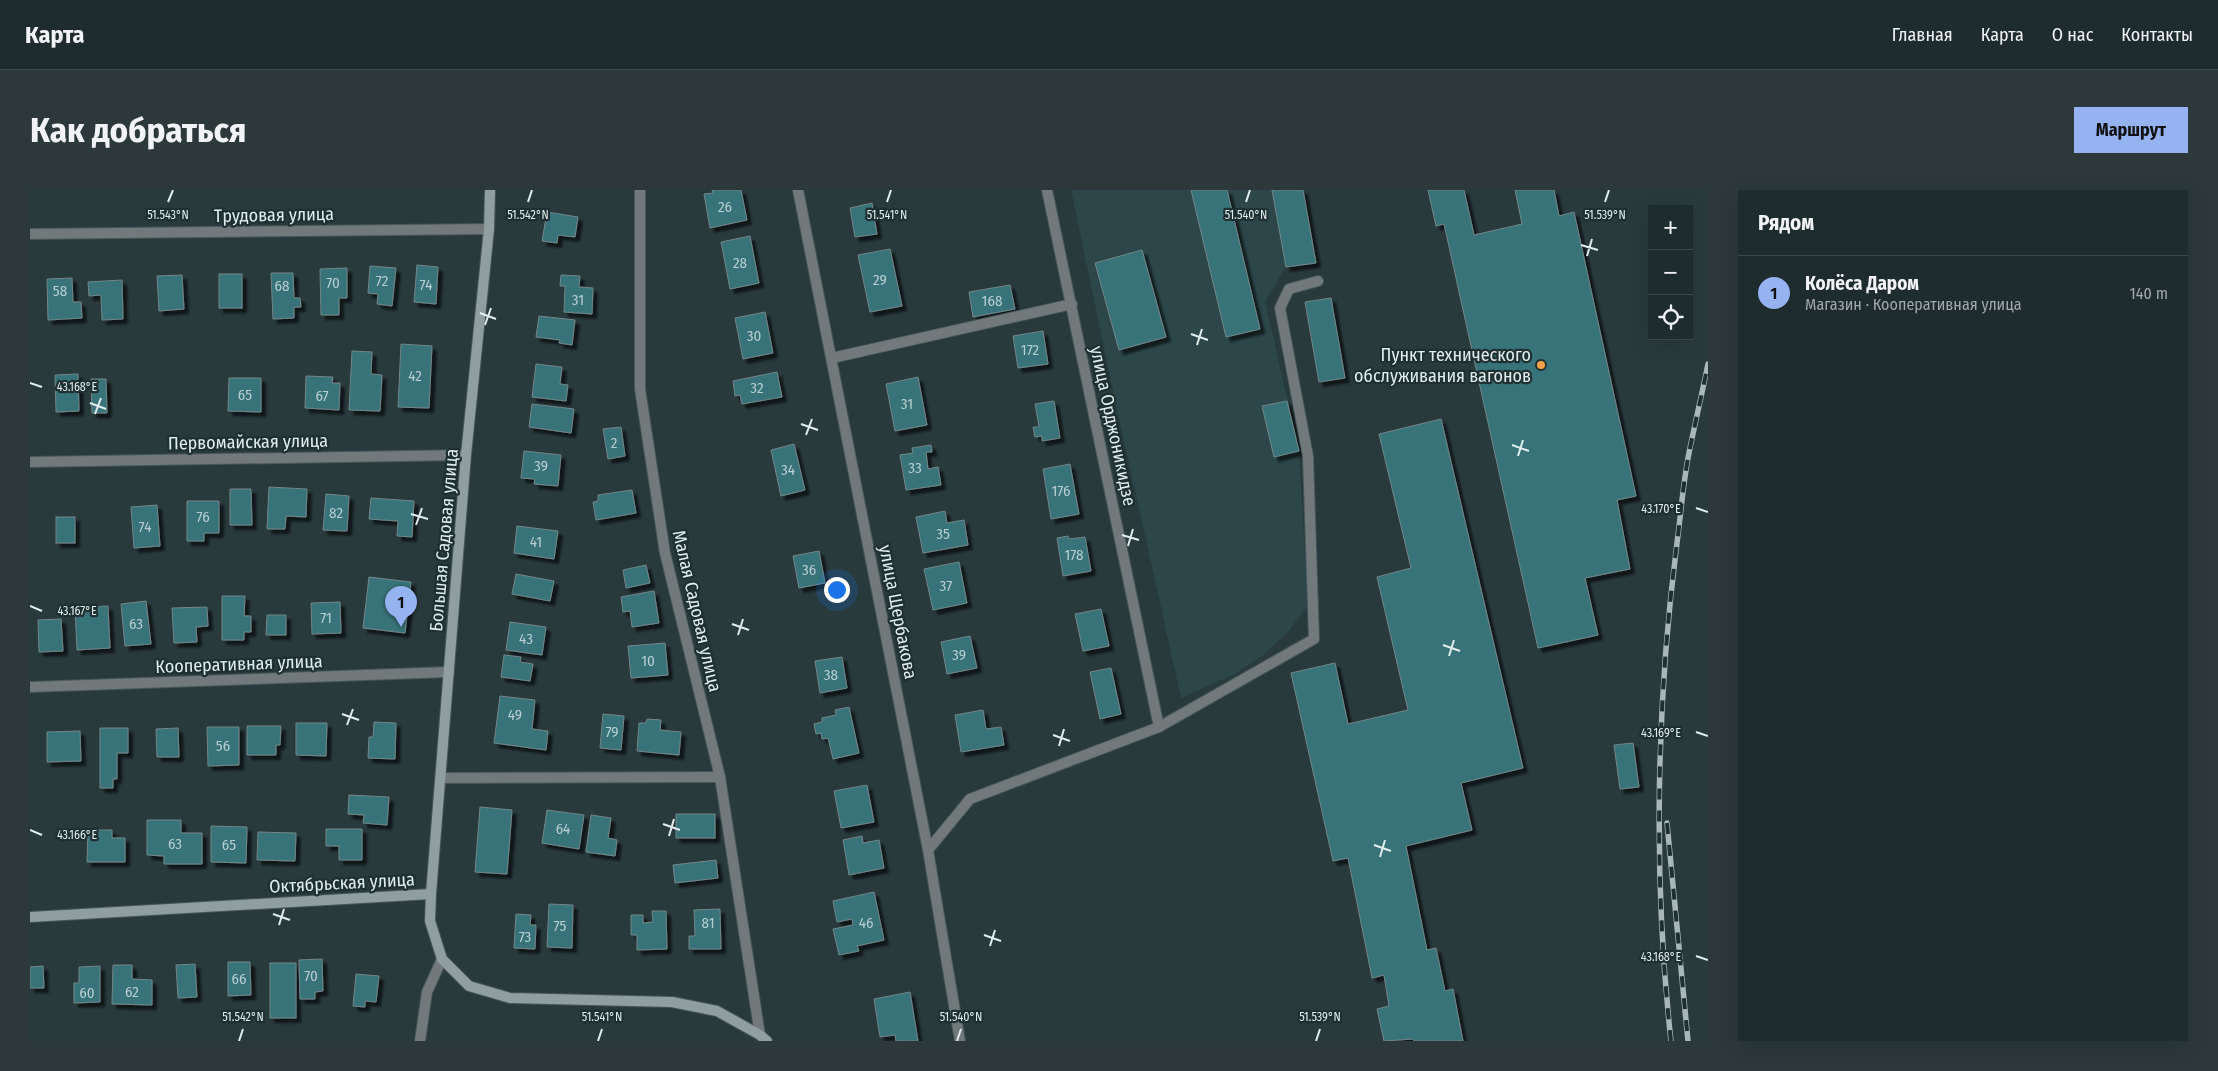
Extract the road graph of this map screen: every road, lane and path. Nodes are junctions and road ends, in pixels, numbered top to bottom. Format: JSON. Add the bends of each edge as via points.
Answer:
{"nodes":[{"id":1,"x":490,"y":190,"type":"edge"},
{"id":2,"x":640,"y":190,"type":"edge"},
{"id":3,"x":798,"y":190,"type":"edge"},
{"id":4,"x":1047,"y":190,"type":"edge"},
{"id":5,"x":489,"y":229,"type":"junction"},
{"id":6,"x":30,"y":234,"type":"edge"},
{"id":7,"x":1318,"y":281,"type":"dead end"},
{"id":8,"x":1072,"y":304,"type":"junction"},
{"id":9,"x":832,"y":358,"type":"junction"},
{"id":10,"x":466,"y":455,"type":"junction"},
{"id":11,"x":30,"y":462,"type":"edge"},
{"id":12,"x":449,"y":672,"type":"junction"},
{"id":13,"x":30,"y":688,"type":"edge"},
{"id":14,"x":1159,"y":727,"type":"junction"},
{"id":15,"x":720,"y":777,"type":"junction"},
{"id":16,"x":441,"y":778,"type":"junction"},
{"id":17,"x":928,"y":850,"type":"junction"},
{"id":18,"x":431,"y":894,"type":"junction"},
{"id":19,"x":30,"y":917,"type":"edge"},
{"id":20,"x":442,"y":959,"type":"junction"},
{"id":21,"x":764,"y":1038,"type":"edge"},
{"id":22,"x":420,"y":1041,"type":"edge"},
{"id":23,"x":960,"y":1041,"type":"edge"}],
"edges":[{"from":1,"to":5,"type":"main road","name":"Большая Садовая улица"},
{"from":2,"to":15,"type":"street","name":"Малая Садовая улица","via":[[640,389],[665,553]]},
{"from":3,"to":9,"type":"street","name":"улица Щербакова"},
{"from":4,"to":8,"type":"street","name":"улица Орджоникидзе"},
{"from":5,"to":6,"type":"street","name":"Трудовая улица"},
{"from":5,"to":10,"type":"main road","name":"Большая Садовая улица"},
{"from":7,"to":14,"type":"street","via":[[1290,289],[1280,308],[1308,456],[1314,639]]},
{"from":8,"to":9,"type":"street"},
{"from":8,"to":14,"type":"street","name":"улица Орджоникидзе"},
{"from":9,"to":17,"type":"street","name":"улица Щербакова"},
{"from":10,"to":11,"type":"street","name":"Первомайская улица"},
{"from":10,"to":12,"type":"main road","name":"Большая Садовая улица"},
{"from":12,"to":13,"type":"street","name":"Кооперативная улица"},
{"from":12,"to":16,"type":"main road","name":"Большая Садовая улица"},
{"from":14,"to":17,"type":"street","via":[[970,799]]},
{"from":15,"to":16,"type":"street"},
{"from":15,"to":21,"type":"street","name":"Малая Садовая улица"},
{"from":16,"to":18,"type":"main road","name":"Большая Садовая улица"},
{"from":17,"to":23,"type":"street","name":"улица Щербакова"},
{"from":18,"to":19,"type":"main road","name":"Октябрьская улица"},
{"from":18,"to":20,"type":"main road","name":"Октябрьская улица","via":[[430,921]]},
{"from":20,"to":21,"type":"main road","name":"Октябрьская улица","via":[[468,986],[510,998],[672,1002],[717,1011]]},
{"from":20,"to":22,"type":"street","via":[[427,992]]}]}
